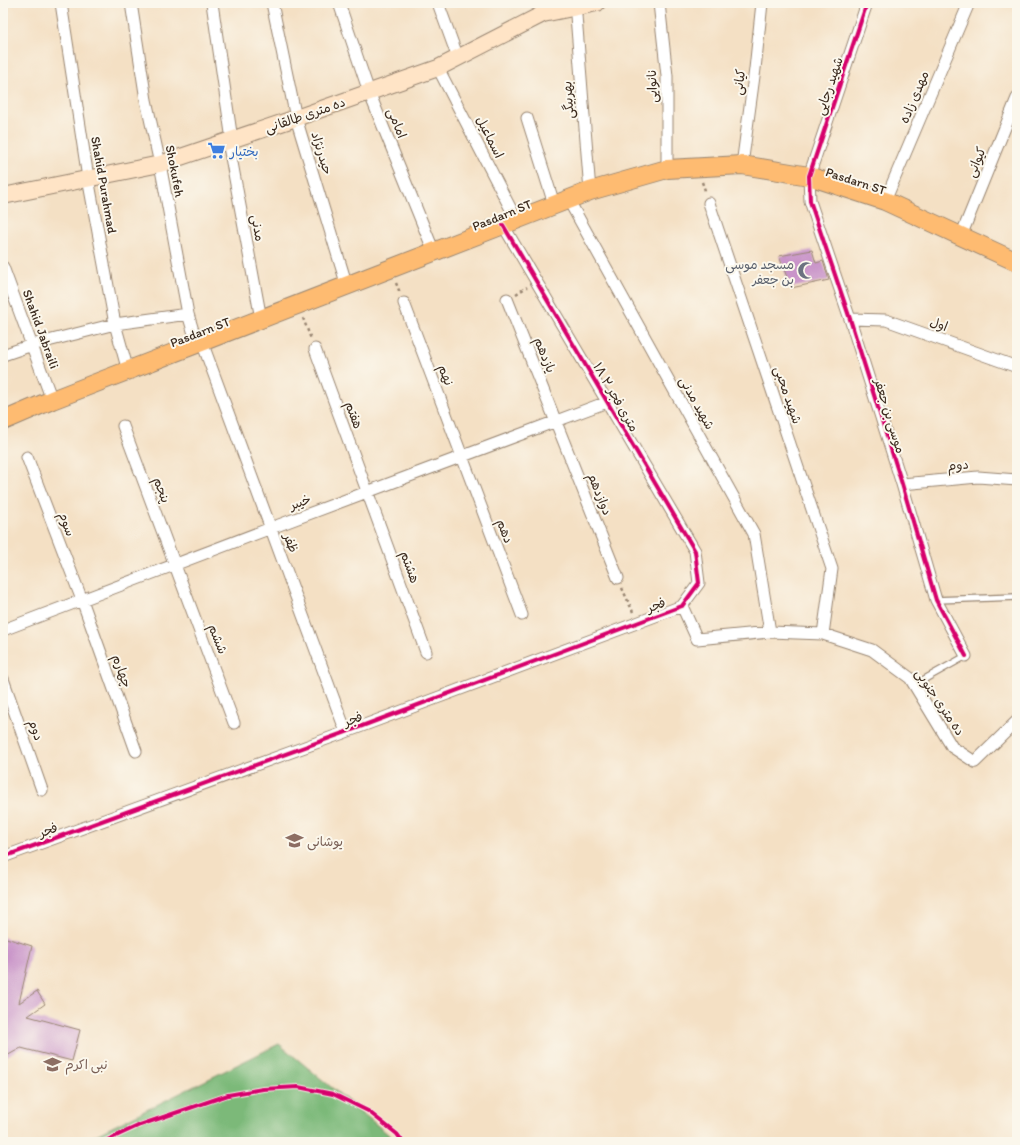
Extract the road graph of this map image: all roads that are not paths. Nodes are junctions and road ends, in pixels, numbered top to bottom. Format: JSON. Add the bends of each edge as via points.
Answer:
{"nodes":[{"id":1,"x":61,"y":3,"type":"edge"},
{"id":2,"x":131,"y":3,"type":"edge"},
{"id":3,"x":212,"y":3,"type":"edge"},
{"id":4,"x":272,"y":3,"type":"edge"},
{"id":5,"x":339,"y":3,"type":"edge"},
{"id":6,"x":438,"y":3,"type":"edge"},
{"id":7,"x":597,"y":3,"type":"edge"},
{"id":8,"x":659,"y":3,"type":"edge"},
{"id":9,"x":762,"y":3,"type":"edge"},
{"id":10,"x":867,"y":3,"type":"edge"},
{"id":11,"x":969,"y":3,"type":"edge"},
{"id":12,"x":575,"y":5,"type":"edge"},
{"id":13,"x":541,"y":8,"type":"edge"},
{"id":14,"x":458,"y":58,"type":"junction"},
{"id":15,"x":438,"y":68,"type":"junction"},
{"id":16,"x":369,"y":92,"type":"junction"},
{"id":17,"x":1017,"y":98,"type":"edge"},
{"id":18,"x":296,"y":118,"type":"junction"},
{"id":19,"x":527,"y":118,"type":"dead end"},
{"id":20,"x":230,"y":140,"type":"junction"},
{"id":21,"x":160,"y":164,"type":"junction"},
{"id":22,"x":742,"y":165,"type":"junction"},
{"id":23,"x":667,"y":169,"type":"junction"},
{"id":24,"x":809,"y":176,"type":"junction"},
{"id":25,"x":88,"y":178,"type":"junction"},
{"id":26,"x":590,"y":191,"type":"junction"},
{"id":27,"x":3,"y":196,"type":"edge"},
{"id":28,"x":885,"y":201,"type":"junction"},
{"id":29,"x":561,"y":202,"type":"junction"},
{"id":30,"x":709,"y":203,"type":"road end"},
{"id":31,"x":510,"y":222,"type":"junction"},
{"id":32,"x":961,"y":236,"type":"junction"},
{"id":33,"x":434,"y":252,"type":"junction"},
{"id":34,"x":1017,"y":262,"type":"edge"},
{"id":35,"x":3,"y":267,"type":"edge"},
{"id":36,"x":347,"y":286,"type":"junction"},
{"id":37,"x":507,"y":299,"type":"road end"},
{"id":38,"x":404,"y":303,"type":"road end"},
{"id":39,"x":188,"y":314,"type":"junction"},
{"id":40,"x":261,"y":319,"type":"junction"},
{"id":41,"x":850,"y":319,"type":"junction"},
{"id":42,"x":115,"y":324,"type":"junction"},
{"id":43,"x":199,"y":343,"type":"junction"},
{"id":44,"x":32,"y":345,"type":"junction"},
{"id":45,"x":314,"y":349,"type":"road end"},
{"id":46,"x":3,"y":355,"type":"edge"},
{"id":47,"x":1017,"y":367,"type":"edge"},
{"id":48,"x":128,"y":371,"type":"junction"},
{"id":49,"x":52,"y":400,"type":"junction"},
{"id":50,"x":607,"y":402,"type":"junction"},
{"id":51,"x":3,"y":421,"type":"edge"},
{"id":52,"x":556,"y":421,"type":"junction"},
{"id":53,"x":123,"y":426,"type":"dead end"},
{"id":54,"x":462,"y":456,"type":"junction"},
{"id":55,"x":27,"y":457,"type":"dead end"},
{"id":56,"x":1017,"y":480,"type":"edge"},
{"id":57,"x":902,"y":484,"type":"junction"},
{"id":58,"x":368,"y":492,"type":"junction"},
{"id":59,"x":271,"y":528,"type":"junction"},
{"id":60,"x":175,"y":564,"type":"junction"},
{"id":61,"x":618,"y":578,"type":"road end"},
{"id":62,"x":699,"y":583,"type":"joint"},
{"id":63,"x":1017,"y":597,"type":"edge"},
{"id":64,"x":82,"y":600,"type":"junction"},
{"id":65,"x":936,"y":600,"type":"junction"},
{"id":66,"x":682,"y":606,"type":"junction"},
{"id":67,"x":522,"y":615,"type":"dead end"},
{"id":68,"x":3,"y":630,"type":"edge"},
{"id":69,"x":770,"y":632,"type":"junction"},
{"id":70,"x":823,"y":634,"type":"junction"},
{"id":71,"x":426,"y":652,"type":"dead end"},
{"id":72,"x":966,"y":656,"type":"joint"},
{"id":73,"x":3,"y":679,"type":"edge"},
{"id":74,"x":914,"y":685,"type":"junction"},
{"id":75,"x":1017,"y":721,"type":"edge"},
{"id":76,"x":234,"y":723,"type":"dead end"},
{"id":77,"x":346,"y":732,"type":"junction"},
{"id":78,"x":136,"y":751,"type":"dead end"},
{"id":79,"x":42,"y":790,"type":"dead end"},
{"id":80,"x":3,"y":857,"type":"edge"}],
"edges":[{"from":1,"to":25,"type":"street","name":"Shahid Purahmad"},
{"from":2,"to":21,"type":"street","name":"Shokufeh","via":[[146,100]]},
{"from":3,"to":20,"type":"street","name":"مدنی"},
{"from":4,"to":18,"type":"street","name":"حیدرنژاد"},
{"from":5,"to":16,"type":"street","name":"امامی"},
{"from":6,"to":14,"type":"street"},
{"from":7,"to":12,"type":"street","name":"ده متری طالقانی"},
{"from":8,"to":23,"type":"street","name":"نانوایی","via":[[667,76]]},
{"from":9,"to":22,"type":"street","name":"کیانی"},
{"from":10,"to":24,"type":"street","name":"شهید رجایی"},
{"from":11,"to":28,"type":"street","name":"مهدی زاده"},
{"from":12,"to":13,"type":"street","name":"ده متری طالقانی"},
{"from":12,"to":26,"type":"street","name":"بهربیگی"},
{"from":13,"to":14,"type":"street","name":"ده متری طالقانی"},
{"from":14,"to":15,"type":"street","name":"ده متری طالقانی"},
{"from":15,"to":16,"type":"street","name":"ده متری طالقانی"},
{"from":15,"to":31,"type":"street","name":"اسماعیل"},
{"from":16,"to":18,"type":"street","name":"ده متری طالقانی"},
{"from":16,"to":33,"type":"street","name":"امامی"},
{"from":17,"to":32,"type":"street","name":"کیوانی"},
{"from":18,"to":20,"type":"street","name":"ده متری طالقانی"},
{"from":18,"to":36,"type":"street","name":"حیدرنژاد"},
{"from":19,"to":29,"type":"street","name":"شهید مدنی"},
{"from":20,"to":21,"type":"street","name":"ده متری طالقانی"},
{"from":20,"to":40,"type":"street","name":"مدنی"},
{"from":21,"to":25,"type":"street","name":"ده متری طالقانی"},
{"from":21,"to":39,"type":"street","name":"Shokufeh"},
{"from":22,"to":23,"type":"main road","name":"Pasdarn ST"},
{"from":22,"to":24,"type":"main road","name":"Pasdarn ST"},
{"from":23,"to":26,"type":"main road","name":"Pasdarn ST"},
{"from":24,"to":28,"type":"main road","name":"Pasdarn ST"},
{"from":24,"to":41,"type":"street","name":"موسی بن جعفر","via":[[810,201]]},
{"from":25,"to":27,"type":"street","name":"ده متری طالقانی"},
{"from":25,"to":42,"type":"street","name":"Shahid Purahmad"},
{"from":26,"to":29,"type":"main road","name":"Pasdarn ST"},
{"from":28,"to":32,"type":"main road","name":"Pasdarn ST"},
{"from":29,"to":31,"type":"main road","name":"Pasdarn ST"},
{"from":29,"to":69,"type":"street","name":"شهید مدنی","via":[[754,534]]},
{"from":30,"to":70,"type":"street","name":"شهید محبی","via":[[832,569]]},
{"from":31,"to":33,"type":"main road","name":"Pasdarn ST"},
{"from":31,"to":50,"type":"street","name":"۱۸ متری فجر ۲","via":[[536,282]]},
{"from":32,"to":34,"type":"main road","name":"Pasdarn ST"},
{"from":33,"to":36,"type":"main road","name":"Pasdarn ST"},
{"from":35,"to":44,"type":"street","name":"Shahid Jabraili"},
{"from":36,"to":40,"type":"main road","name":"Pasdarn ST"},
{"from":37,"to":52,"type":"street","name":"یازدهم"},
{"from":38,"to":54,"type":"street","name":"نهم"},
{"from":39,"to":42,"type":"street"},
{"from":39,"to":43,"type":"street","name":"Shokufeh"},
{"from":40,"to":43,"type":"main road","name":"Pasdarn ST"},
{"from":41,"to":47,"type":"street","name":"اول","via":[[886,320]]},
{"from":41,"to":57,"type":"street","name":"موسی بن جعفر"},
{"from":42,"to":44,"type":"street"},
{"from":42,"to":48,"type":"street","name":"Shahid Purahmad"},
{"from":43,"to":48,"type":"main road","name":"Pasdarn ST"},
{"from":43,"to":59,"type":"street","name":"ظفر"},
{"from":44,"to":46,"type":"street"},
{"from":44,"to":49,"type":"street","name":"Shahid Jabraili"},
{"from":45,"to":58,"type":"street","name":"هفتم"},
{"from":48,"to":49,"type":"main road","name":"Pasdarn ST"},
{"from":49,"to":51,"type":"main road","name":"Pasdarn ST"},
{"from":50,"to":52,"type":"street","name":"خیبر"},
{"from":50,"to":62,"type":"street","name":"۱۸ متری فجر ۲","via":[[695,551]]},
{"from":52,"to":54,"type":"street","name":"خیبر"},
{"from":52,"to":61,"type":"street","name":"دوازدهم"},
{"from":53,"to":60,"type":"street","name":"پنجم"},
{"from":54,"to":58,"type":"street","name":"خیبر"},
{"from":54,"to":67,"type":"street","name":"دهم"},
{"from":55,"to":64,"type":"street","name":"سوم"},
{"from":56,"to":57,"type":"street","name":"دوم","via":[[978,477]]},
{"from":57,"to":65,"type":"street","name":"موسی بن جعفر"},
{"from":58,"to":59,"type":"street","name":"خیبر"},
{"from":58,"to":71,"type":"street","name":"هشتم"},
{"from":59,"to":60,"type":"street","name":"خیبر"},
{"from":59,"to":77,"type":"street","name":"ظفر"},
{"from":60,"to":64,"type":"street","name":"خیبر"},
{"from":60,"to":76,"type":"street","name":"ششم"},
{"from":62,"to":66,"type":"street","name":"فجر"},
{"from":63,"to":65,"type":"lane"},
{"from":64,"to":68,"type":"street","name":"خیبر"},
{"from":64,"to":78,"type":"street","name":"چهارم"},
{"from":65,"to":72,"type":"street","name":"موسی بن جعفر"},
{"from":66,"to":69,"type":"street","name":"ده متری جنوبی","via":[[696,639]]},
{"from":66,"to":77,"type":"street","name":"فجر"},
{"from":69,"to":70,"type":"street","name":"ده متری جنوبی"},
{"from":70,"to":74,"type":"street","name":"ده متری جنوبی","via":[[872,650],[910,678]]},
{"from":72,"to":74,"type":"lane"},
{"from":73,"to":79,"type":"street","name":"دوم"},
{"from":74,"to":75,"type":"street","name":"ده متری جنوبی","via":[[952,747],[975,762]]},
{"from":77,"to":80,"type":"street","name":"فجر"}]}
